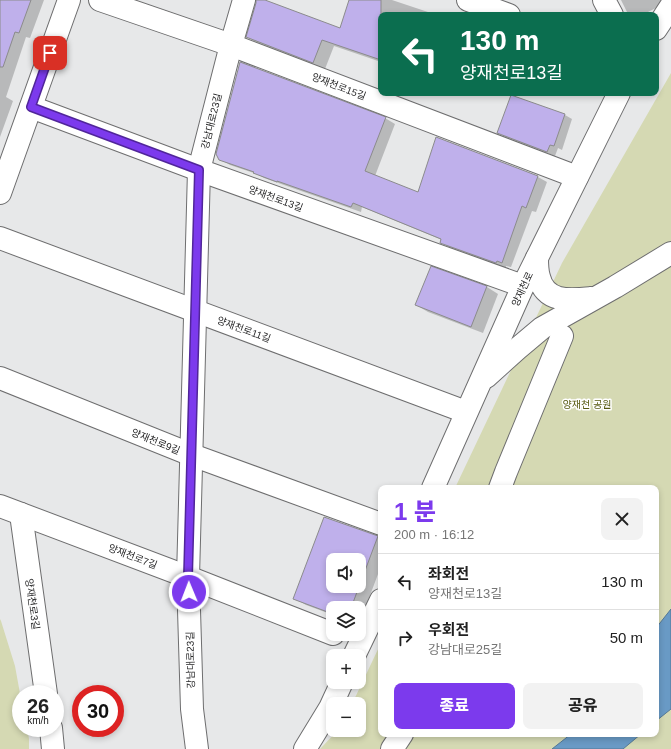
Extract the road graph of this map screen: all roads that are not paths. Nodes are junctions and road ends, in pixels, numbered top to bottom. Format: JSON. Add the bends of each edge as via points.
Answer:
{"nodes":[{"id":1,"x":69,"y":0,"type":"edge"},
{"id":2,"x":100,"y":0,"type":"edge"},
{"id":3,"x":244,"y":0,"type":"edge"},
{"id":4,"x":468,"y":0,"type":"edge"},
{"id":5,"x":604,"y":0,"type":"edge"},
{"id":6,"x":671,"y":6,"type":"edge"},
{"id":7,"x":501,"y":12,"type":"edge"},
{"id":8,"x":610,"y":12,"type":"edge"},
{"id":9,"x":659,"y":24,"type":"edge"},
{"id":10,"x":231,"y":45,"type":"junction"},
{"id":11,"x":618,"y":96,"type":"edge"},
{"id":12,"x":31,"y":107,"type":"junction"},
{"id":13,"x":199,"y":170,"type":"junction"},
{"id":14,"x":577,"y":177,"type":"junction"},
{"id":15,"x":0,"y":194,"type":"edge"},
{"id":16,"x":0,"y":238,"type":"edge"},
{"id":17,"x":671,"y":253,"type":"edge"},
{"id":18,"x":537,"y":258,"type":"junction"},
{"id":19,"x":523,"y":286,"type":"junction"},
{"id":20,"x":596,"y":298,"type":"junction"},
{"id":21,"x":196,"y":311,"type":"junction"},
{"id":22,"x":562,"y":336,"type":"dead end"},
{"id":23,"x":0,"y":378,"type":"edge"},
{"id":24,"x":479,"y":384,"type":"junction"},
{"id":25,"x":466,"y":412,"type":"junction"},
{"id":26,"x":192,"y":455,"type":"junction"},
{"id":27,"x":434,"y":485,"type":"edge"},
{"id":28,"x":501,"y":485,"type":"edge"},
{"id":29,"x":0,"y":506,"type":"edge"},
{"id":30,"x":21,"y":514,"type":"junction"},
{"id":31,"x":378,"y":523,"type":"edge"},
{"id":32,"x":188,"y":577,"type":"junction"},
{"id":33,"x":378,"y":606,"type":"edge"},
{"id":34,"x":326,"y":631,"type":"edge"},
{"id":35,"x":344,"y":641,"type":"edge"},
{"id":36,"x":356,"y":649,"type":"edge"},
{"id":37,"x":357,"y":649,"type":"edge"},
{"id":38,"x":45,"y":685,"type":"edge"},
{"id":39,"x":339,"y":689,"type":"edge"},
{"id":40,"x":51,"y":737,"type":"edge"},
{"id":41,"x":400,"y":737,"type":"edge"},
{"id":42,"x":53,"y":749,"type":"edge"},
{"id":43,"x":197,"y":749,"type":"edge"},
{"id":44,"x":305,"y":749,"type":"edge"},
{"id":45,"x":392,"y":749,"type":"edge"}],
"edges":[{"from":1,"to":12,"type":"street"},
{"from":2,"to":10,"type":"street","name":"양재천로15길"},
{"from":3,"to":10,"type":"street","name":"강남대로23길"},
{"from":4,"to":7,"type":"street"},
{"from":5,"to":8,"type":"street"},
{"from":6,"to":9,"type":"street"},
{"from":10,"to":13,"type":"street","name":"강남대로23길"},
{"from":10,"to":14,"type":"street","name":"양재천로15길"},
{"from":11,"to":14,"type":"street","name":"양재천로"},
{"from":12,"to":13,"type":"street","name":"양재천로13길"},
{"from":12,"to":15,"type":"street"},
{"from":13,"to":19,"type":"street","name":"양재천로13길"},
{"from":13,"to":21,"type":"street","name":"강남대로23길"},
{"from":14,"to":18,"type":"street","name":"양재천로"},
{"from":16,"to":21,"type":"street","name":"양재천로11길"},
{"from":17,"to":20,"type":"street"},
{"from":18,"to":19,"type":"street","name":"양재천로"},
{"from":18,"to":20,"type":"street","via":[[539,278],[544,289],[553,296],[564,300]]},
{"from":19,"to":24,"type":"street","name":"양재천로"},
{"from":20,"to":24,"type":"street","via":[[542,328]]},
{"from":21,"to":25,"type":"street","name":"양재천로11길"},
{"from":21,"to":26,"type":"street","name":"강남대로23길"},
{"from":22,"to":28,"type":"street"},
{"from":23,"to":26,"type":"street","name":"양재천로9길"},
{"from":24,"to":25,"type":"street","name":"양재천로"},
{"from":25,"to":27,"type":"street","name":"양재천로"},
{"from":26,"to":31,"type":"street","name":"양재천로9길"},
{"from":26,"to":32,"type":"street","name":"강남대로23길"},
{"from":29,"to":30,"type":"street","name":"양재천로7길"},
{"from":30,"to":32,"type":"street","name":"양재천로7길"},
{"from":30,"to":38,"type":"street","name":"양재천로3길"},
{"from":32,"to":34,"type":"street","name":"양재천로7길"},
{"from":32,"to":43,"type":"street","name":"강남대로23길","via":[[192,709]]},
{"from":33,"to":37,"type":"street"},
{"from":35,"to":36,"type":"street","name":"양재천로7길"},
{"from":39,"to":44,"type":"street"},
{"from":40,"to":42,"type":"street"},
{"from":41,"to":45,"type":"street"}]}
